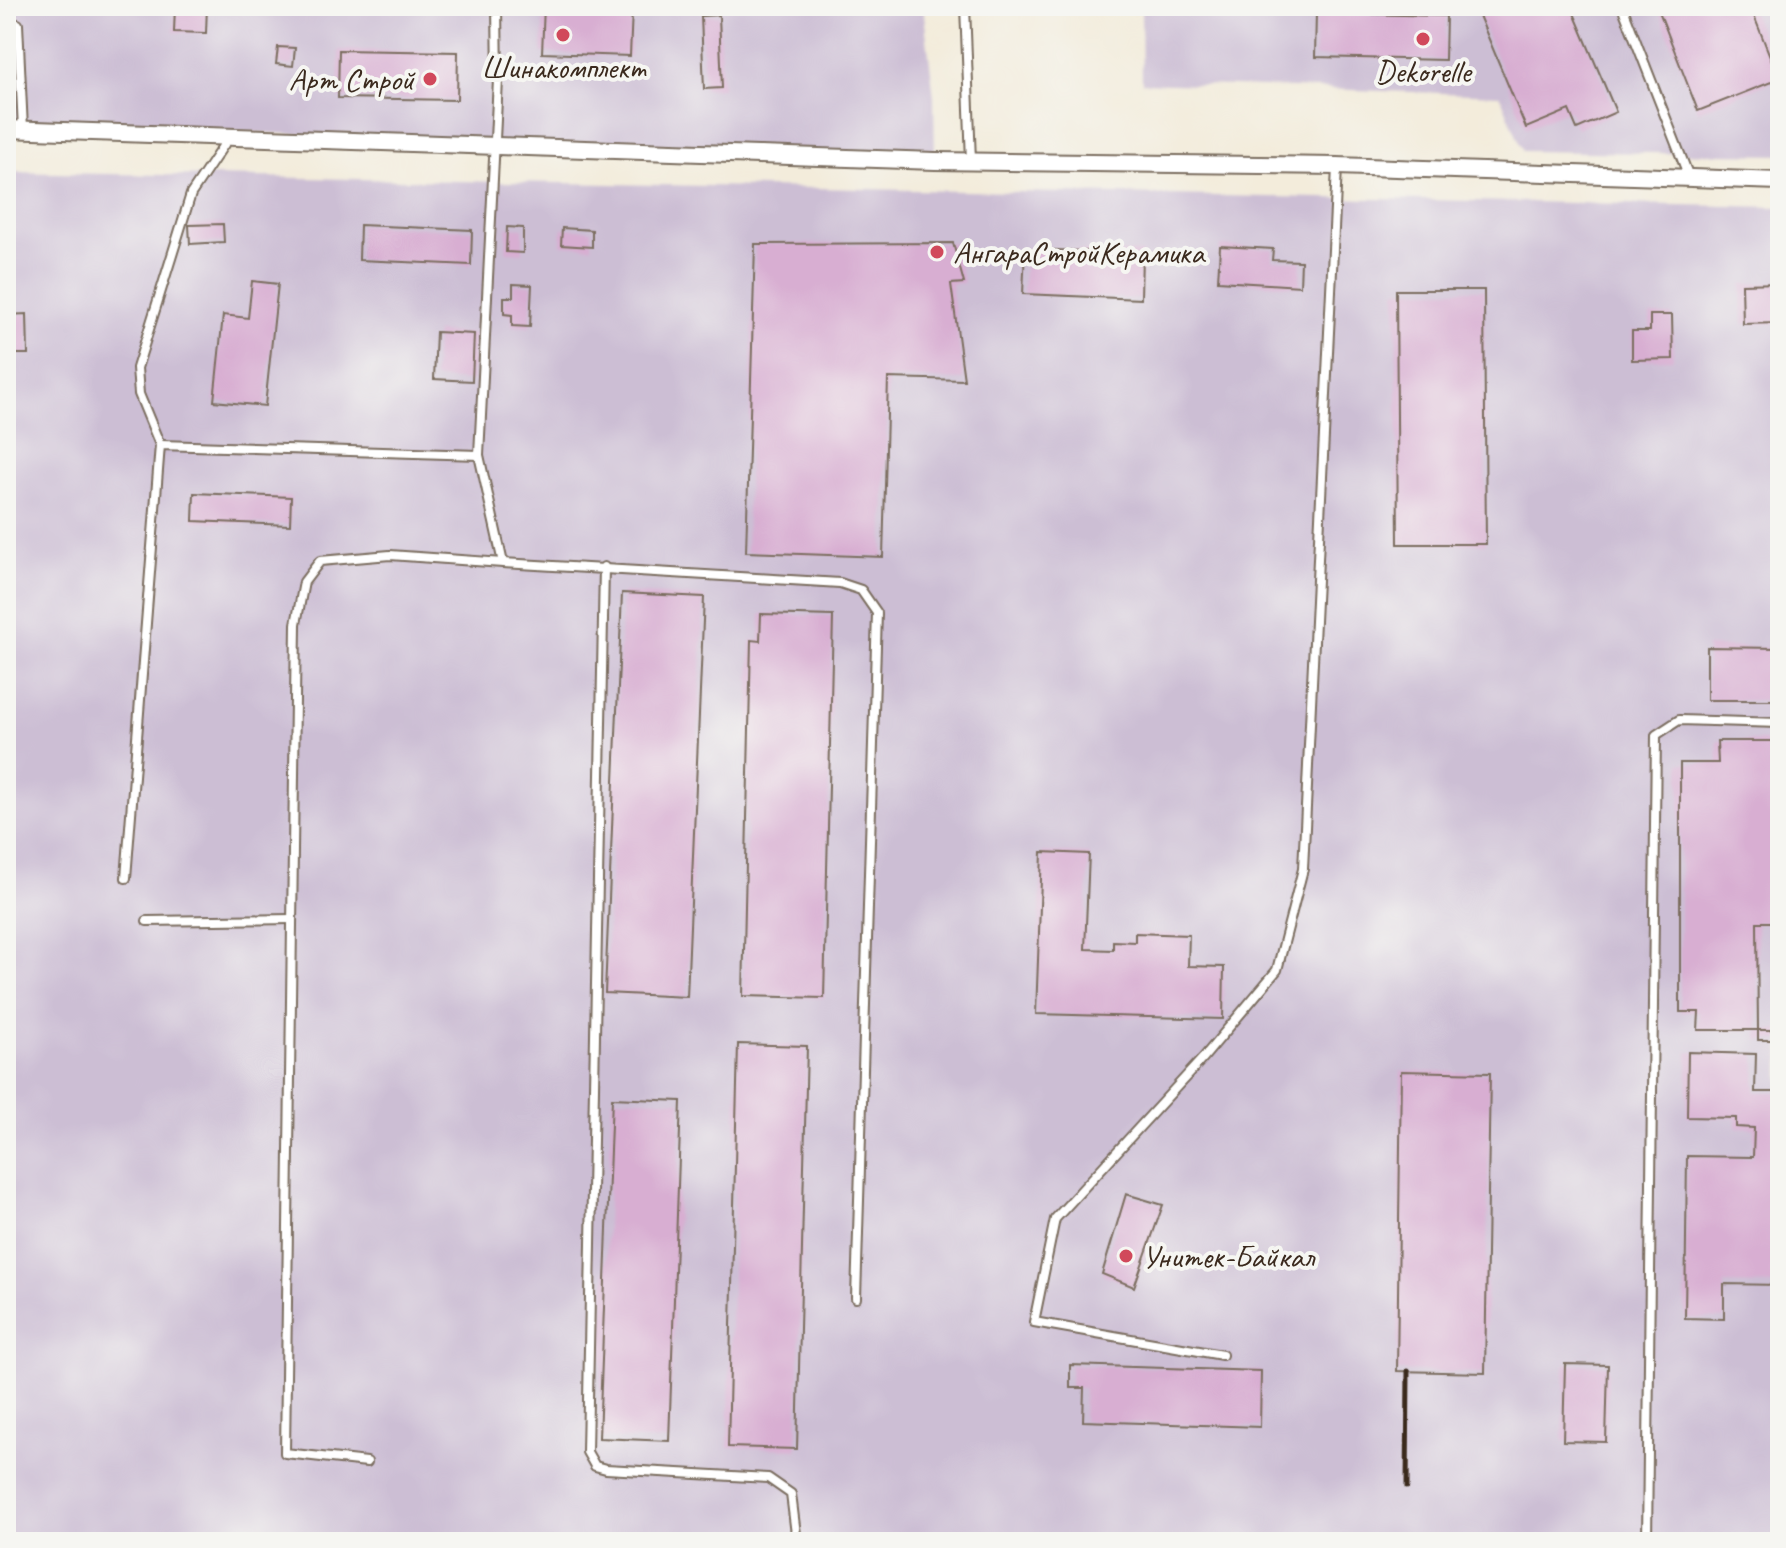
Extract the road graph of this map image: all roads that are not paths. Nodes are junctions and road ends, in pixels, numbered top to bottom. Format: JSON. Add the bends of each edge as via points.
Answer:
{"nodes":[{"id":1,"x":497,"y":6,"type":"edge"},
{"id":2,"x":965,"y":6,"type":"edge"},
{"id":3,"x":1622,"y":6,"type":"edge"},
{"id":4,"x":6,"y":24,"type":"edge"},
{"id":5,"x":15,"y":129,"type":"edge"},
{"id":6,"x":229,"y":137,"type":"junction"},
{"id":7,"x":496,"y":146,"type":"junction"},
{"id":8,"x":971,"y":161,"type":"junction"},
{"id":9,"x":1337,"y":166,"type":"junction"},
{"id":10,"x":1689,"y":178,"type":"junction"},
{"id":11,"x":1780,"y":181,"type":"edge"},
{"id":12,"x":160,"y":445,"type":"junction"},
{"id":13,"x":479,"y":455,"type":"junction"},
{"id":14,"x":503,"y":563,"type":"junction"},
{"id":15,"x":604,"y":567,"type":"junction"},
{"id":16,"x":1780,"y":723,"type":"edge"},
{"id":17,"x":126,"y":878,"type":"dead end"},
{"id":18,"x":292,"y":919,"type":"junction"},
{"id":19,"x":147,"y":921,"type":"dead end"},
{"id":20,"x":856,"y":1298,"type":"dead end"},
{"id":21,"x":1222,"y":1355,"type":"dead end"},
{"id":22,"x":367,"y":1462,"type":"dead end"},
{"id":23,"x":797,"y":1542,"type":"edge"},
{"id":24,"x":1647,"y":1542,"type":"edge"}],
"edges":[{"from":1,"to":7,"type":"lane"},
{"from":2,"to":8,"type":"lane"},
{"from":3,"to":10,"type":"lane"},
{"from":4,"to":5,"type":"lane","via":[[18,24]]},
{"from":5,"to":6,"type":"street"},
{"from":6,"to":7,"type":"street"},
{"from":6,"to":12,"type":"lane","via":[[191,194],[137,368],[139,394]]},
{"from":7,"to":8,"type":"street"},
{"from":7,"to":13,"type":"lane"},
{"from":8,"to":9,"type":"street"},
{"from":9,"to":10,"type":"street"},
{"from":9,"to":21,"type":"lane","via":[[1303,869],[1281,955],[1277,970],[1204,1057],[1055,1219],[1034,1322]]},
{"from":10,"to":11,"type":"street"},
{"from":12,"to":13,"type":"lane"},
{"from":12,"to":17,"type":"lane"},
{"from":13,"to":14,"type":"lane"},
{"from":14,"to":15,"type":"lane"},
{"from":14,"to":18,"type":"lane","via":[[390,555],[320,561],[304,582],[296,624]]},
{"from":15,"to":20,"type":"lane","via":[[840,583],[861,590],[877,613]]},
{"from":15,"to":23,"type":"lane","via":[[587,1452],[590,1462],[606,1469],[768,1478],[791,1494]]},
{"from":16,"to":24,"type":"lane","via":[[1679,720],[1656,735]]},
{"from":18,"to":19,"type":"lane"},
{"from":18,"to":22,"type":"lane","via":[[285,1453]]}]}
